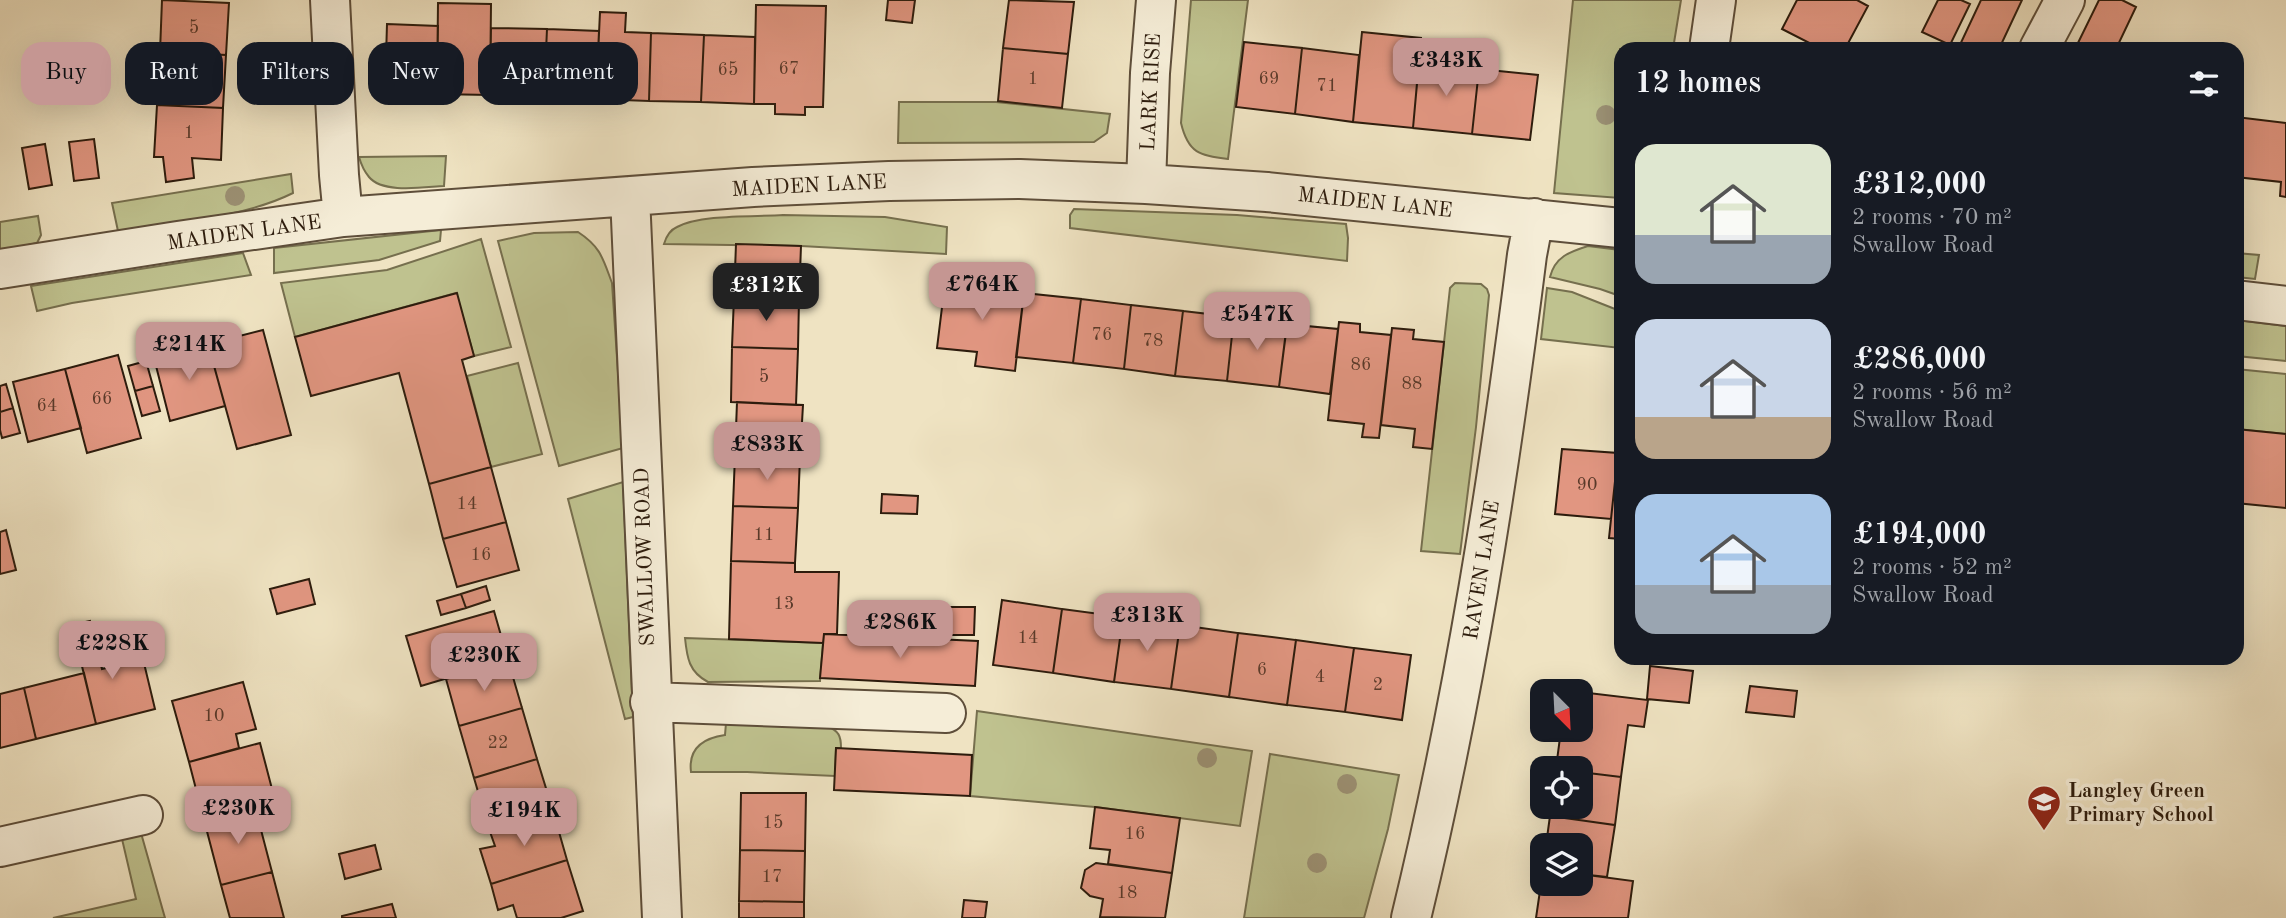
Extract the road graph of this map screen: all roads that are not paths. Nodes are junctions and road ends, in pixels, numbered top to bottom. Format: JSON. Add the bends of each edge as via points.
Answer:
{"nodes":[{"id":1,"x":330,"y":0,"type":"edge"},
{"id":2,"x":1156,"y":0,"type":"edge"},
{"id":3,"x":1716,"y":0,"type":"edge"},
{"id":4,"x":2065,"y":0,"type":"edge"},
{"id":5,"x":1710,"y":42,"type":"edge"},
{"id":6,"x":2043,"y":42,"type":"edge"},
{"id":7,"x":1146,"y":184,"type":"junction"},
{"id":8,"x":629,"y":196,"type":"junction"},
{"id":9,"x":343,"y":217,"type":"junction"},
{"id":10,"x":1534,"y":218,"type":"junction"},
{"id":11,"x":1614,"y":228,"type":"edge"},
{"id":12,"x":0,"y":269,"type":"edge"},
{"id":13,"x":2244,"y":301,"type":"edge"},
{"id":14,"x":2286,"y":306,"type":"edge"},
{"id":15,"x":650,"y":702,"type":"junction"},
{"id":16,"x":946,"y":713,"type":"dead end"},
{"id":17,"x":142,"y":815,"type":"dead end"},
{"id":18,"x":0,"y":847,"type":"edge"},
{"id":19,"x":662,"y":918,"type":"edge"},
{"id":20,"x":1411,"y":918,"type":"edge"}],
"edges":[{"from":1,"to":9,"type":"street"},
{"from":2,"to":7,"type":"street","name":"LARK RISE"},
{"from":3,"to":5,"type":"street"},
{"from":4,"to":6,"type":"street"},
{"from":7,"to":8,"type":"street","name":"MAIDEN LANE","via":[[1020,179],[889,181]]},
{"from":7,"to":10,"type":"street","name":"MAIDEN LANE"},
{"from":8,"to":9,"type":"street","name":"MAIDEN LANE"},
{"from":8,"to":15,"type":"street","name":"SWALLOW ROAD"},
{"from":9,"to":12,"type":"street","name":"MAIDEN LANE"},
{"from":10,"to":11,"type":"street","name":"MAIDEN LANE"},
{"from":10,"to":20,"type":"street","name":"RAVEN LANE","via":[[1465,672]]},
{"from":13,"to":14,"type":"street"},
{"from":15,"to":16,"type":"street"},
{"from":15,"to":19,"type":"street","name":"SWALLOW ROAD"},
{"from":17,"to":18,"type":"street"}]}
